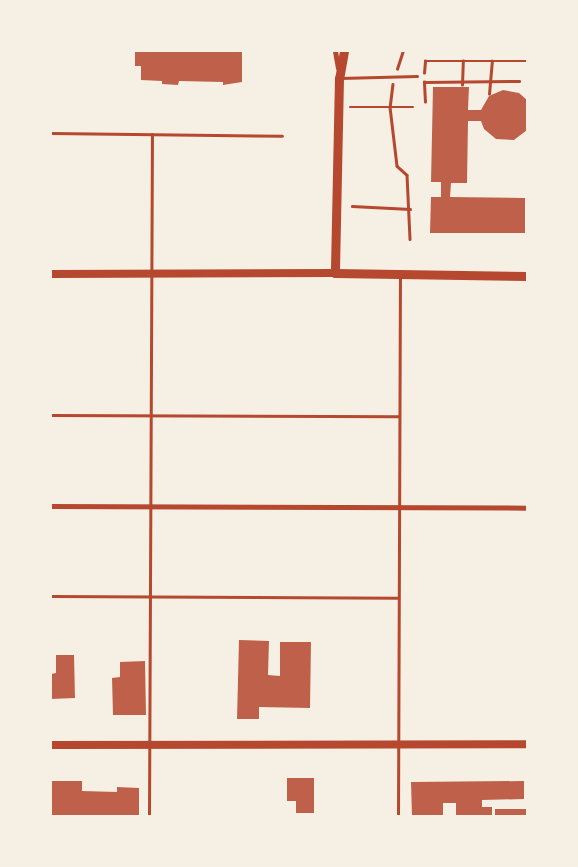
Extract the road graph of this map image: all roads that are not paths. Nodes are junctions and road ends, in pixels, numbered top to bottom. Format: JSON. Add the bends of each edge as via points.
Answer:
{"nodes":[{"id":1,"x":335,"y":51,"type":"edge"},
{"id":2,"x":344,"y":51,"type":"edge"},
{"id":3,"x":417,"y":76,"type":"dead end"},
{"id":4,"x":338,"y":78,"type":"junction"},
{"id":5,"x":51,"y":133,"type":"edge"},
{"id":6,"x":152,"y":134,"type":"junction"},
{"id":7,"x":282,"y":136,"type":"dead end"},
{"id":8,"x":335,"y":273,"type":"junction"},
{"id":9,"x":51,"y":274,"type":"edge"},
{"id":10,"x":400,"y":274,"type":"junction"},
{"id":11,"x":150,"y":275,"type":"junction"},
{"id":12,"x":527,"y":276,"type":"edge"},
{"id":13,"x":51,"y":415,"type":"edge"},
{"id":14,"x":150,"y":416,"type":"junction"},
{"id":15,"x":398,"y":416,"type":"junction"},
{"id":16,"x":51,"y":506,"type":"edge"},
{"id":17,"x":151,"y":506,"type":"junction"},
{"id":18,"x":398,"y":506,"type":"junction"},
{"id":19,"x":527,"y":508,"type":"edge"},
{"id":20,"x":51,"y":596,"type":"edge"},
{"id":21,"x":150,"y":597,"type":"junction"},
{"id":22,"x":398,"y":598,"type":"junction"},
{"id":23,"x":527,"y":744,"type":"edge"},
{"id":24,"x":51,"y":745,"type":"edge"},
{"id":25,"x":149,"y":745,"type":"junction"},
{"id":26,"x":398,"y":746,"type":"junction"},
{"id":27,"x":149,"y":816,"type":"edge"},
{"id":28,"x":398,"y":816,"type":"edge"}],
"edges":[{"from":1,"to":4,"type":"street"},
{"from":2,"to":4,"type":"main road"},
{"from":3,"to":4,"type":"lane"},
{"from":4,"to":8,"type":"main road"},
{"from":5,"to":6,"type":"lane"},
{"from":6,"to":7,"type":"lane"},
{"from":6,"to":11,"type":"lane"},
{"from":8,"to":10,"type":"main road"},
{"from":8,"to":11,"type":"street"},
{"from":9,"to":11,"type":"street"},
{"from":10,"to":12,"type":"main road"},
{"from":10,"to":15,"type":"lane"},
{"from":11,"to":14,"type":"lane"},
{"from":13,"to":14,"type":"lane"},
{"from":14,"to":15,"type":"lane"},
{"from":14,"to":17,"type":"lane"},
{"from":15,"to":18,"type":"lane"},
{"from":16,"to":17,"type":"street"},
{"from":17,"to":18,"type":"street"},
{"from":17,"to":21,"type":"lane"},
{"from":18,"to":19,"type":"street"},
{"from":18,"to":22,"type":"lane"},
{"from":20,"to":21,"type":"lane"},
{"from":21,"to":22,"type":"lane"},
{"from":21,"to":25,"type":"lane"},
{"from":22,"to":26,"type":"lane"},
{"from":23,"to":26,"type":"street"},
{"from":24,"to":25,"type":"street"},
{"from":25,"to":26,"type":"street"},
{"from":25,"to":27,"type":"lane"},
{"from":26,"to":28,"type":"lane"}]}
